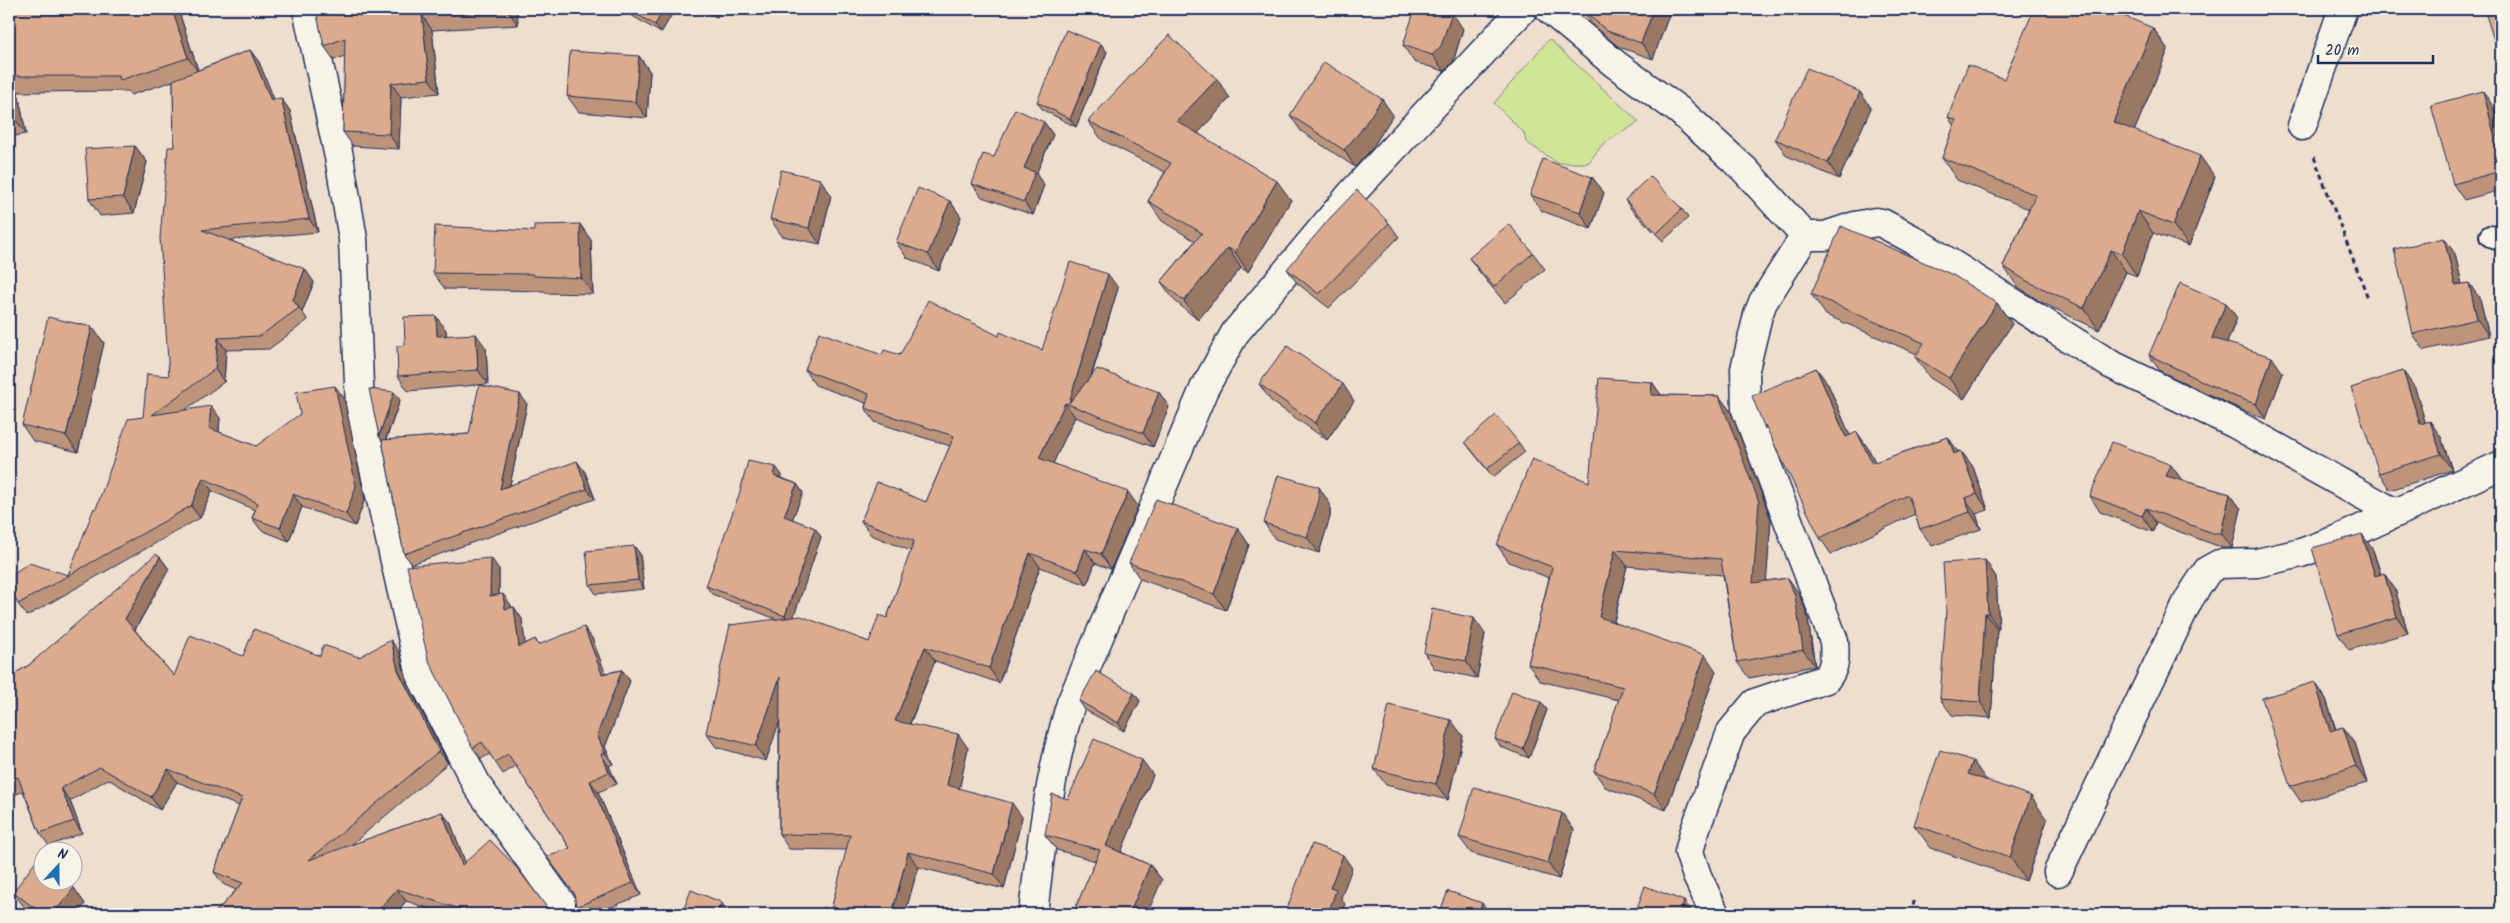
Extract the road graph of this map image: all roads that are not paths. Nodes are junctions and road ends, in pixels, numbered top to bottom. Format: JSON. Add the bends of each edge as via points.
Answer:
{"nodes":[{"id":1,"x":307,"y":9,"type":"edge"},
{"id":2,"x":1523,"y":9,"type":"edge"},
{"id":3,"x":1549,"y":9,"type":"edge"},
{"id":4,"x":2342,"y":9,"type":"edge"},
{"id":5,"x":2302,"y":126,"type":"road end"},
{"id":6,"x":1805,"y":236,"type":"junction"},
{"id":7,"x":2501,"y":465,"type":"edge"},
{"id":8,"x":2395,"y":513,"type":"junction"},
{"id":9,"x":2058,"y":872,"type":"dead end"},
{"id":10,"x":569,"y":914,"type":"edge"},
{"id":11,"x":1033,"y":914,"type":"edge"},
{"id":12,"x":1716,"y":914,"type":"edge"}],
"edges":[{"from":1,"to":10,"type":"street","via":[[353,239],[360,408],[420,676],[478,787]]},
{"from":2,"to":11,"type":"street","via":[[1352,193],[1235,333],[1220,356],[1071,703],[1056,753]]},
{"from":3,"to":6,"type":"street","via":[[1615,64],[1680,111],[1744,169]]},
{"from":4,"to":5,"type":"street"},
{"from":6,"to":8,"type":"street","via":[[1825,236],[1855,226],[1882,223],[2110,364],[2235,424]]},
{"from":6,"to":12,"type":"street","via":[[1758,315],[1745,369],[1746,410],[1834,642],[1835,658],[1833,670],[1826,679],[1755,703],[1731,732],[1689,852]]},
{"from":7,"to":8,"type":"street"},
{"from":8,"to":9,"type":"street","via":[[2301,553],[2257,563],[2219,564],[2208,570],[2189,599]]}]}
